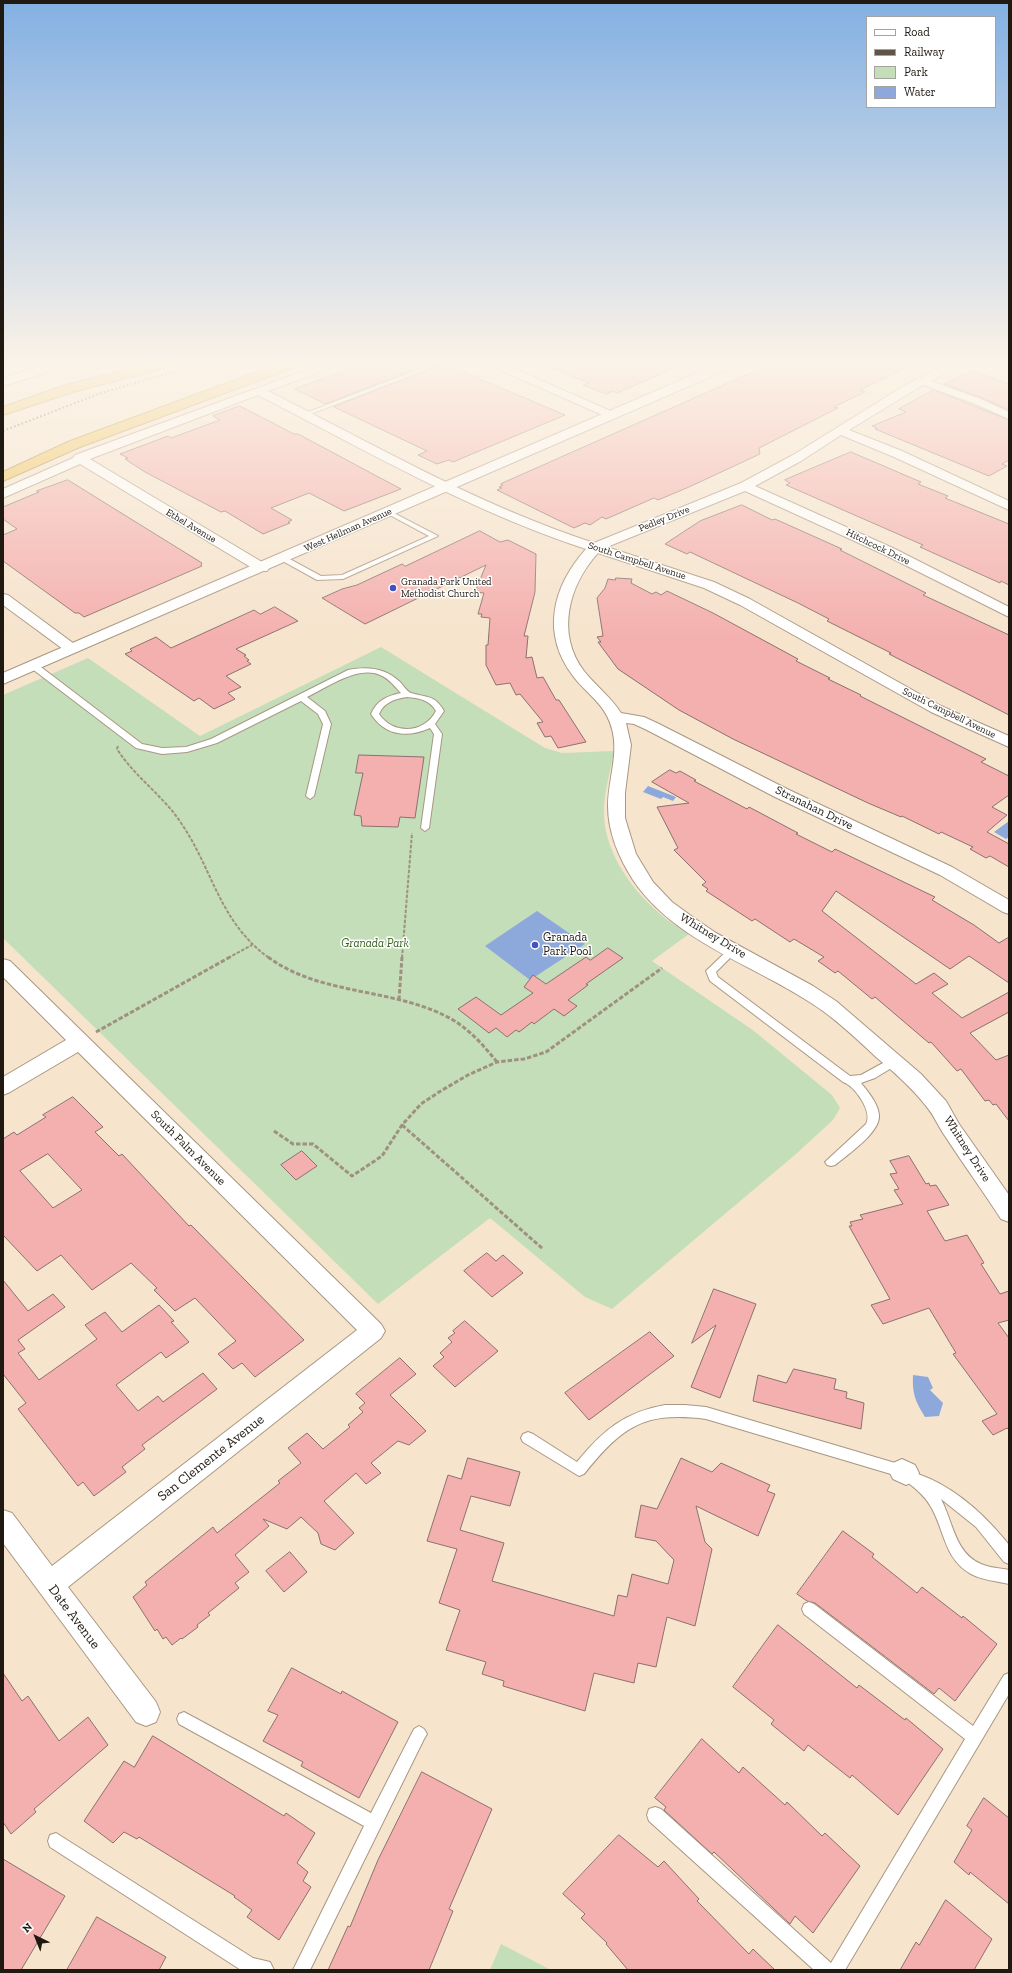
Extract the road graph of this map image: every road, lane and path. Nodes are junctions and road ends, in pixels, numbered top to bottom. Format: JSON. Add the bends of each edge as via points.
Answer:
{"nodes":[{"id":1,"x":27,"y":453,"type":"edge"},
{"id":2,"x":55,"y":453,"type":"edge"},
{"id":3,"x":93,"y":453,"type":"edge"},
{"id":4,"x":381,"y":453,"type":"edge"},
{"id":5,"x":524,"y":453,"type":"edge"},
{"id":6,"x":805,"y":453,"type":"edge"},
{"id":7,"x":896,"y":453,"type":"edge"},
{"id":8,"x":80,"y":458,"type":"junction"},
{"id":9,"x":3,"y":463,"type":"edge"},
{"id":10,"x":3,"y":477,"type":"edge"},
{"id":11,"x":745,"y":486,"type":"junction"},
{"id":12,"x":447,"y":487,"type":"junction"},
{"id":13,"x":3,"y":494,"type":"edge"},
{"id":14,"x":1009,"y":506,"type":"edge"},
{"id":15,"x":388,"y":512,"type":"junction"},
{"id":16,"x":596,"y":547,"type":"junction"},
{"id":17,"x":284,"y":559,"type":"junction"},
{"id":18,"x":262,"y":568,"type":"junction"},
{"id":19,"x":3,"y":598,"type":"edge"},
{"id":20,"x":1009,"y":613,"type":"edge"},
{"id":21,"x":72,"y":650,"type":"junction"},
{"id":22,"x":34,"y":666,"type":"junction"},
{"id":23,"x":3,"y":679,"type":"edge"},
{"id":24,"x":407,"y":695,"type":"junction"},
{"id":25,"x":301,"y":697,"type":"junction"},
{"id":26,"x":616,"y":717,"type":"junction"},
{"id":27,"x":432,"y":725,"type":"junction"},
{"id":28,"x":124,"y":734,"type":"junction"},
{"id":29,"x":1009,"y":742,"type":"edge"},
{"id":30,"x":310,"y":796,"type":"dead end"},
{"id":31,"x":425,"y":828,"type":"dead end"},
{"id":32,"x":413,"y":829,"type":"dead end"},
{"id":33,"x":1009,"y":908,"type":"edge"},
{"id":34,"x":252,"y":946,"type":"junction"},
{"id":35,"x":733,"y":950,"type":"junction"},
{"id":36,"x":3,"y":966,"type":"edge"},
{"id":37,"x":662,"y":968,"type":"dead end"},
{"id":38,"x":399,"y":1000,"type":"junction"},
{"id":39,"x":88,"y":1037,"type":"junction"},
{"id":40,"x":894,"y":1061,"type":"junction"},
{"id":41,"x":497,"y":1062,"type":"junction"},
{"id":42,"x":853,"y":1081,"type":"junction"},
{"id":43,"x":3,"y":1087,"type":"edge"},
{"id":44,"x":402,"y":1125,"type":"junction"},
{"id":45,"x":274,"y":1131,"type":"dead end"},
{"id":46,"x":831,"y":1162,"type":"dead end"},
{"id":47,"x":1009,"y":1213,"type":"edge"},
{"id":48,"x":543,"y":1249,"type":"dead end"},
{"id":49,"x":373,"y":1331,"type":"joint"},
{"id":50,"x":528,"y":1438,"type":"dead end"},
{"id":51,"x":904,"y":1472,"type":"junction"},
{"id":52,"x":3,"y":1522,"type":"edge"},
{"id":53,"x":1009,"y":1557,"type":"edge"},
{"id":54,"x":1009,"y":1577,"type":"edge"},
{"id":55,"x":49,"y":1585,"type":"junction"},
{"id":56,"x":809,"y":1609,"type":"dead end"},
{"id":57,"x":1009,"y":1680,"type":"edge"},
{"id":58,"x":146,"y":1712,"type":"dead end"},
{"id":59,"x":184,"y":1719,"type":"dead end"},
{"id":60,"x":418,"y":1734,"type":"dead end"},
{"id":61,"x":975,"y":1737,"type":"junction"},
{"id":62,"x":655,"y":1815,"type":"dead end"},
{"id":63,"x":374,"y":1823,"type":"junction"},
{"id":64,"x":56,"y":1841,"type":"dead end"},
{"id":65,"x":249,"y":1968,"type":"edge"},
{"id":66,"x":266,"y":1970,"type":"edge"},
{"id":67,"x":301,"y":1970,"type":"edge"},
{"id":68,"x":826,"y":1970,"type":"edge"},
{"id":69,"x":836,"y":1970,"type":"edge"}],
"edges":[{"from":1,"to":9,"type":"highway"},
{"from":2,"to":10,"type":"highway"},
{"from":3,"to":8,"type":"street"},
{"from":4,"to":12,"type":"street","name":"South Campbell Avenue"},
{"from":5,"to":12,"type":"street","name":"West Hellman Avenue"},
{"from":6,"to":11,"type":"street","name":"Pedley Drive"},
{"from":7,"to":14,"type":"street"},
{"from":8,"to":13,"type":"street"},
{"from":8,"to":18,"type":"street","name":"Ethel Avenue"},
{"from":11,"to":16,"type":"street","name":"Pedley Drive"},
{"from":11,"to":20,"type":"street","name":"Hitchcock Drive","via":[[882,549]]},
{"from":12,"to":15,"type":"street","name":"West Hellman Avenue"},
{"from":12,"to":16,"type":"street","name":"South Campbell Avenue","via":[[524,522]]},
{"from":15,"to":17,"type":"street","name":"West Hellman Avenue"},
{"from":15,"to":17,"type":"lane","via":[[435,536],[343,577],[320,578]]},
{"from":16,"to":26,"type":"street","name":"Whitney Drive","via":[[578,566],[572,578],[561,619],[561,640],[566,657],[577,673],[608,704]]},
{"from":16,"to":29,"type":"street","name":"South Campbell Avenue","via":[[709,585],[745,602],[936,709]]},
{"from":17,"to":18,"type":"street","name":"West Hellman Avenue"},
{"from":18,"to":21,"type":"street","name":"West Hellman Avenue"},
{"from":19,"to":21,"type":"street"},
{"from":21,"to":22,"type":"street","name":"West Hellman Avenue"},
{"from":22,"to":23,"type":"street","name":"West Hellman Avenue"},
{"from":22,"to":28,"type":"lane"},
{"from":24,"to":25,"type":"lane","via":[[390,675],[372,670],[351,672]]},
{"from":24,"to":27,"type":"lane","via":[[419,695],[437,704],[440,712]]},
{"from":24,"to":27,"type":"lane","via":[[395,696],[381,704],[375,714],[378,721],[396,731],[409,732]]},
{"from":25,"to":28,"type":"lane","via":[[214,741],[187,749],[162,751],[139,746]]},
{"from":25,"to":30,"type":"lane","via":[[322,713],[327,724]]},
{"from":26,"to":33,"type":"street","name":"Stranahan Drive","via":[[638,720],[653,727],[781,793],[946,871]]},
{"from":26,"to":35,"type":"street","name":"Whitney Drive","via":[[625,749],[616,795],[616,819],[621,840],[632,863],[647,886],[668,908],[695,928]]},
{"from":27,"to":31,"type":"lane","via":[[438,734]]},
{"from":28,"to":34,"type":"path","via":[[117,749],[124,761],[178,819],[204,861],[228,915],[238,932]]},
{"from":32,"to":38,"type":"path"},
{"from":34,"to":38,"type":"path","via":[[299,975]]},
{"from":34,"to":39,"type":"path"},
{"from":35,"to":40,"type":"street","name":"Whitney Drive","via":[[785,977],[829,1006]]},
{"from":35,"to":42,"type":"lane","via":[[711,971],[714,979]]},
{"from":36,"to":39,"type":"street","name":"South Palm Avenue"},
{"from":37,"to":41,"type":"path","via":[[546,1052],[524,1059]]},
{"from":38,"to":41,"type":"path","via":[[451,1020],[466,1029]]},
{"from":39,"to":43,"type":"street"},
{"from":39,"to":49,"type":"street","name":"South Palm Avenue"},
{"from":40,"to":42,"type":"lane","via":[[860,1080]]},
{"from":40,"to":47,"type":"street","name":"Whitney Drive","via":[[940,1107]]},
{"from":41,"to":44,"type":"path","via":[[439,1092],[421,1104]]},
{"from":42,"to":46,"type":"lane","via":[[872,1108],[875,1118],[872,1127]]},
{"from":44,"to":45,"type":"path","via":[[382,1156],[352,1176],[313,1144],[293,1144]]},
{"from":44,"to":48,"type":"path"},
{"from":49,"to":55,"type":"street","name":"San Clemente Avenue"},
{"from":50,"to":51,"type":"lane","via":[[579,1470],[605,1440],[636,1418],[667,1409],[686,1409]]},
{"from":51,"to":53,"type":"lane","via":[[936,1488],[966,1508],[990,1531]]},
{"from":51,"to":54,"type":"lane","via":[[917,1481],[936,1502],[942,1513],[949,1540],[961,1557],[977,1569]]},
{"from":52,"to":55,"type":"street","name":"Date Avenue"},
{"from":55,"to":58,"type":"street","name":"Date Avenue"},
{"from":56,"to":61,"type":"lane"},
{"from":57,"to":61,"type":"lane"},
{"from":59,"to":63,"type":"lane"},
{"from":60,"to":63,"type":"lane"},
{"from":61,"to":69,"type":"lane"},
{"from":62,"to":68,"type":"lane"},
{"from":63,"to":67,"type":"lane"},
{"from":64,"to":65,"type":"lane"},
{"from":65,"to":66,"type":"lane"}]}
